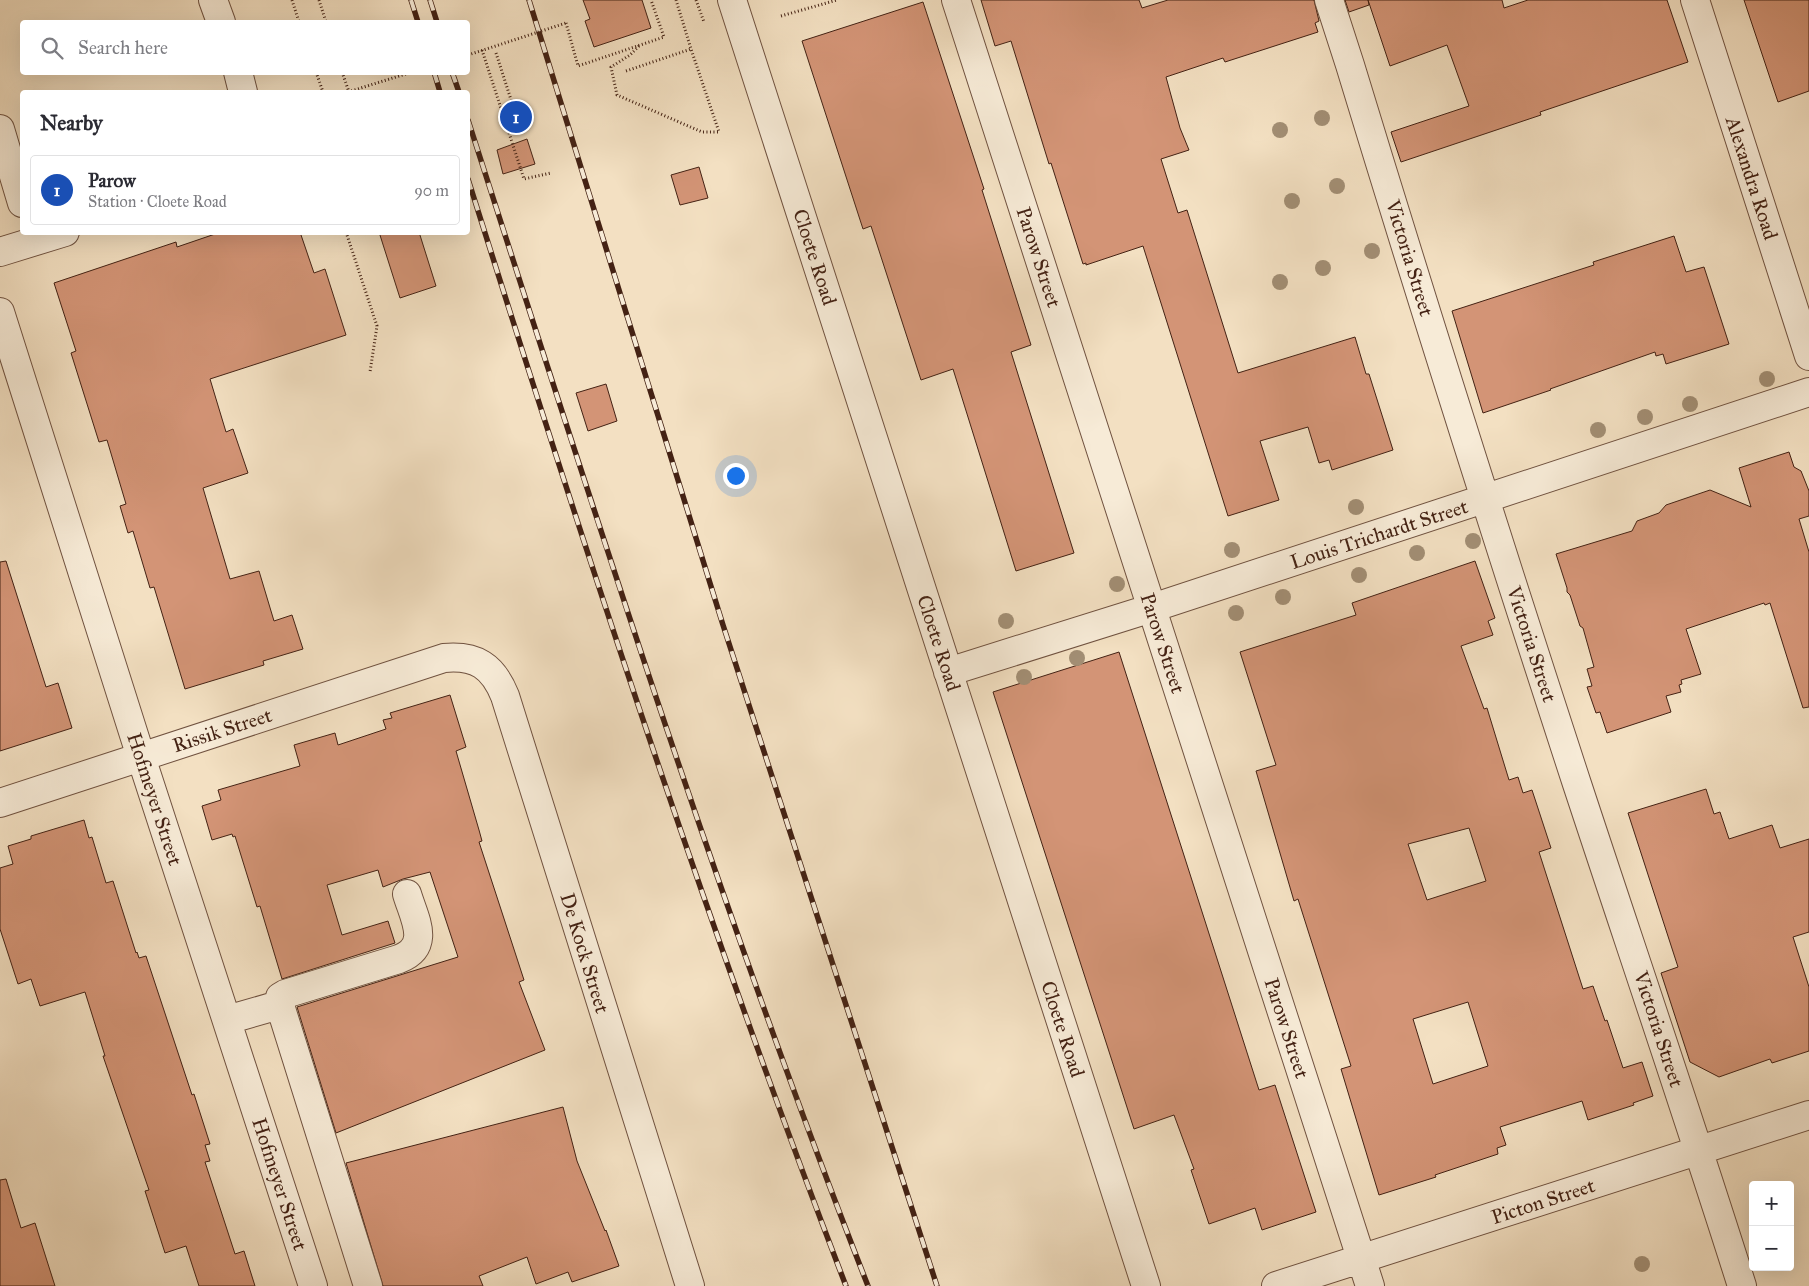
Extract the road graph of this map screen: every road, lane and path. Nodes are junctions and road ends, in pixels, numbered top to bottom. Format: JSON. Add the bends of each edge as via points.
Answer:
{"nodes":[{"id":1,"x":213,"y":0,"type":"edge"},
{"id":2,"x":292,"y":0,"type":"edge"},
{"id":3,"x":319,"y":0,"type":"edge"},
{"id":4,"x":651,"y":0,"type":"edge"},
{"id":5,"x":676,"y":0,"type":"edge"},
{"id":6,"x":696,"y":0,"type":"edge"},
{"id":7,"x":732,"y":0,"type":"edge"},
{"id":8,"x":837,"y":0,"type":"edge"},
{"id":9,"x":956,"y":0,"type":"edge"},
{"id":10,"x":1328,"y":0,"type":"edge"},
{"id":11,"x":1694,"y":0,"type":"edge"},
{"id":12,"x":781,"y":16,"type":"dead end"},
{"id":13,"x":220,"y":20,"type":"edge"},
{"id":14,"x":299,"y":20,"type":"edge"},
{"id":15,"x":325,"y":20,"type":"edge"},
{"id":16,"x":705,"y":23,"type":"dead end"},
{"id":17,"x":639,"y":46,"type":"junction"},
{"id":18,"x":482,"y":50,"type":"junction"},
{"id":19,"x":690,"y":50,"type":"junction"},
{"id":20,"x":496,"y":53,"type":"dead end"},
{"id":21,"x":470,"y":54,"type":"edge"},
{"id":22,"x":626,"y":71,"type":"dead end"},
{"id":23,"x":239,"y":75,"type":"edge"},
{"id":24,"x":317,"y":75,"type":"edge"},
{"id":25,"x":343,"y":75,"type":"edge"},
{"id":26,"x":403,"y":75,"type":"edge"},
{"id":27,"x":242,"y":90,"type":"edge"},
{"id":28,"x":322,"y":90,"type":"edge"},
{"id":29,"x":348,"y":90,"type":"edge"},
{"id":30,"x":355,"y":90,"type":"edge"},
{"id":31,"x":513,"y":106,"type":"dead end"},
{"id":32,"x":0,"y":129,"type":"edge"},
{"id":33,"x":551,"y":173,"type":"dead end"},
{"id":34,"x":20,"y":196,"type":"edge"},
{"id":35,"x":46,"y":235,"type":"edge"},
{"id":36,"x":347,"y":235,"type":"edge"},
{"id":37,"x":33,"y":237,"type":"edge"},
{"id":38,"x":0,"y":252,"type":"edge"},
{"id":39,"x":0,"y":312,"type":"edge"},
{"id":40,"x":1809,"y":356,"type":"edge"},
{"id":41,"x":370,"y":372,"type":"dead end"},
{"id":42,"x":1809,"y":392,"type":"edge"},
{"id":43,"x":1485,"y":499,"type":"junction"},
{"id":44,"x":1152,"y":608,"type":"junction"},
{"id":45,"x":444,"y":658,"type":"joint"},
{"id":46,"x":948,"y":672,"type":"junction"},
{"id":47,"x":141,"y":757,"type":"junction"},
{"id":48,"x":0,"y":802,"type":"edge"},
{"id":49,"x":407,"y":894,"type":"dead end"},
{"id":50,"x":279,"y":1005,"type":"junction"},
{"id":51,"x":227,"y":1020,"type":"junction"},
{"id":52,"x":1809,"y":1116,"type":"edge"},
{"id":53,"x":1699,"y":1150,"type":"junction"},
{"id":54,"x":1362,"y":1260,"type":"junction"},
{"id":55,"x":313,"y":1286,"type":"edge"},
{"id":56,"x":368,"y":1286,"type":"edge"},
{"id":57,"x":690,"y":1286,"type":"edge"},
{"id":58,"x":1146,"y":1286,"type":"edge"},
{"id":59,"x":1276,"y":1286,"type":"edge"},
{"id":60,"x":1370,"y":1286,"type":"edge"},
{"id":61,"x":1742,"y":1286,"type":"edge"}],
"edges":[{"from":1,"to":13,"type":"street"},
{"from":2,"to":14,"type":"path"},
{"from":3,"to":15,"type":"path"},
{"from":4,"to":17,"type":"path","via":[[664,37]]},
{"from":5,"to":19,"type":"path"},
{"from":6,"to":16,"type":"path"},
{"from":7,"to":46,"type":"street","name":"Cloete Road"},
{"from":8,"to":12,"type":"path"},
{"from":9,"to":44,"type":"street","name":"Parow Street"},
{"from":10,"to":43,"type":"street","name":"Victoria Street"},
{"from":11,"to":40,"type":"street","name":"Alexandra Road"},
{"from":17,"to":18,"type":"path","bridge":true,"via":[[578,66],[566,24]]},
{"from":17,"to":19,"type":"path","via":[[611,68],[617,95],[702,132],[719,132]]},
{"from":18,"to":21,"type":"path","bridge":true},
{"from":18,"to":33,"type":"path","via":[[524,179]]},
{"from":19,"to":22,"type":"path"},
{"from":20,"to":31,"type":"path"},
{"from":23,"to":27,"type":"street"},
{"from":24,"to":28,"type":"path"},
{"from":25,"to":29,"type":"path"},
{"from":26,"to":30,"type":"path","bridge":true},
{"from":32,"to":34,"type":"street"},
{"from":35,"to":37,"type":"street"},
{"from":36,"to":41,"type":"path","via":[[377,326]]},
{"from":37,"to":38,"type":"street"},
{"from":39,"to":47,"type":"street","name":"Hofmeyer Street"},
{"from":42,"to":43,"type":"street","name":"Louis Trichardt Street"},
{"from":43,"to":44,"type":"street","name":"Louis Trichardt Street"},
{"from":43,"to":53,"type":"street","name":"Victoria Street"},
{"from":44,"to":46,"type":"street","name":"Louis Trichardt Street"},
{"from":44,"to":54,"type":"street","name":"Parow Street"},
{"from":45,"to":47,"type":"street","name":"Rissik Street"},
{"from":45,"to":57,"type":"street","name":"De Kock Street","via":[[464,658],[482,664],[500,683]]},
{"from":46,"to":58,"type":"street","name":"Cloete Road"},
{"from":47,"to":48,"type":"street","name":"Rissik Street"},
{"from":47,"to":51,"type":"street","name":"Hofmeyer Street"},
{"from":49,"to":50,"type":"street","via":[[419,937],[414,950],[399,958],[285,994]]},
{"from":50,"to":51,"type":"street"},
{"from":50,"to":56,"type":"street"},
{"from":51,"to":55,"type":"street","name":"Hofmeyer Street"},
{"from":52,"to":53,"type":"street","name":"Picton Street"},
{"from":53,"to":54,"type":"street","name":"Picton Street"},
{"from":53,"to":61,"type":"street","name":"Victoria Street"},
{"from":54,"to":59,"type":"street","name":"Picton Street"},
{"from":54,"to":60,"type":"street","name":"Parow Street"}]}
